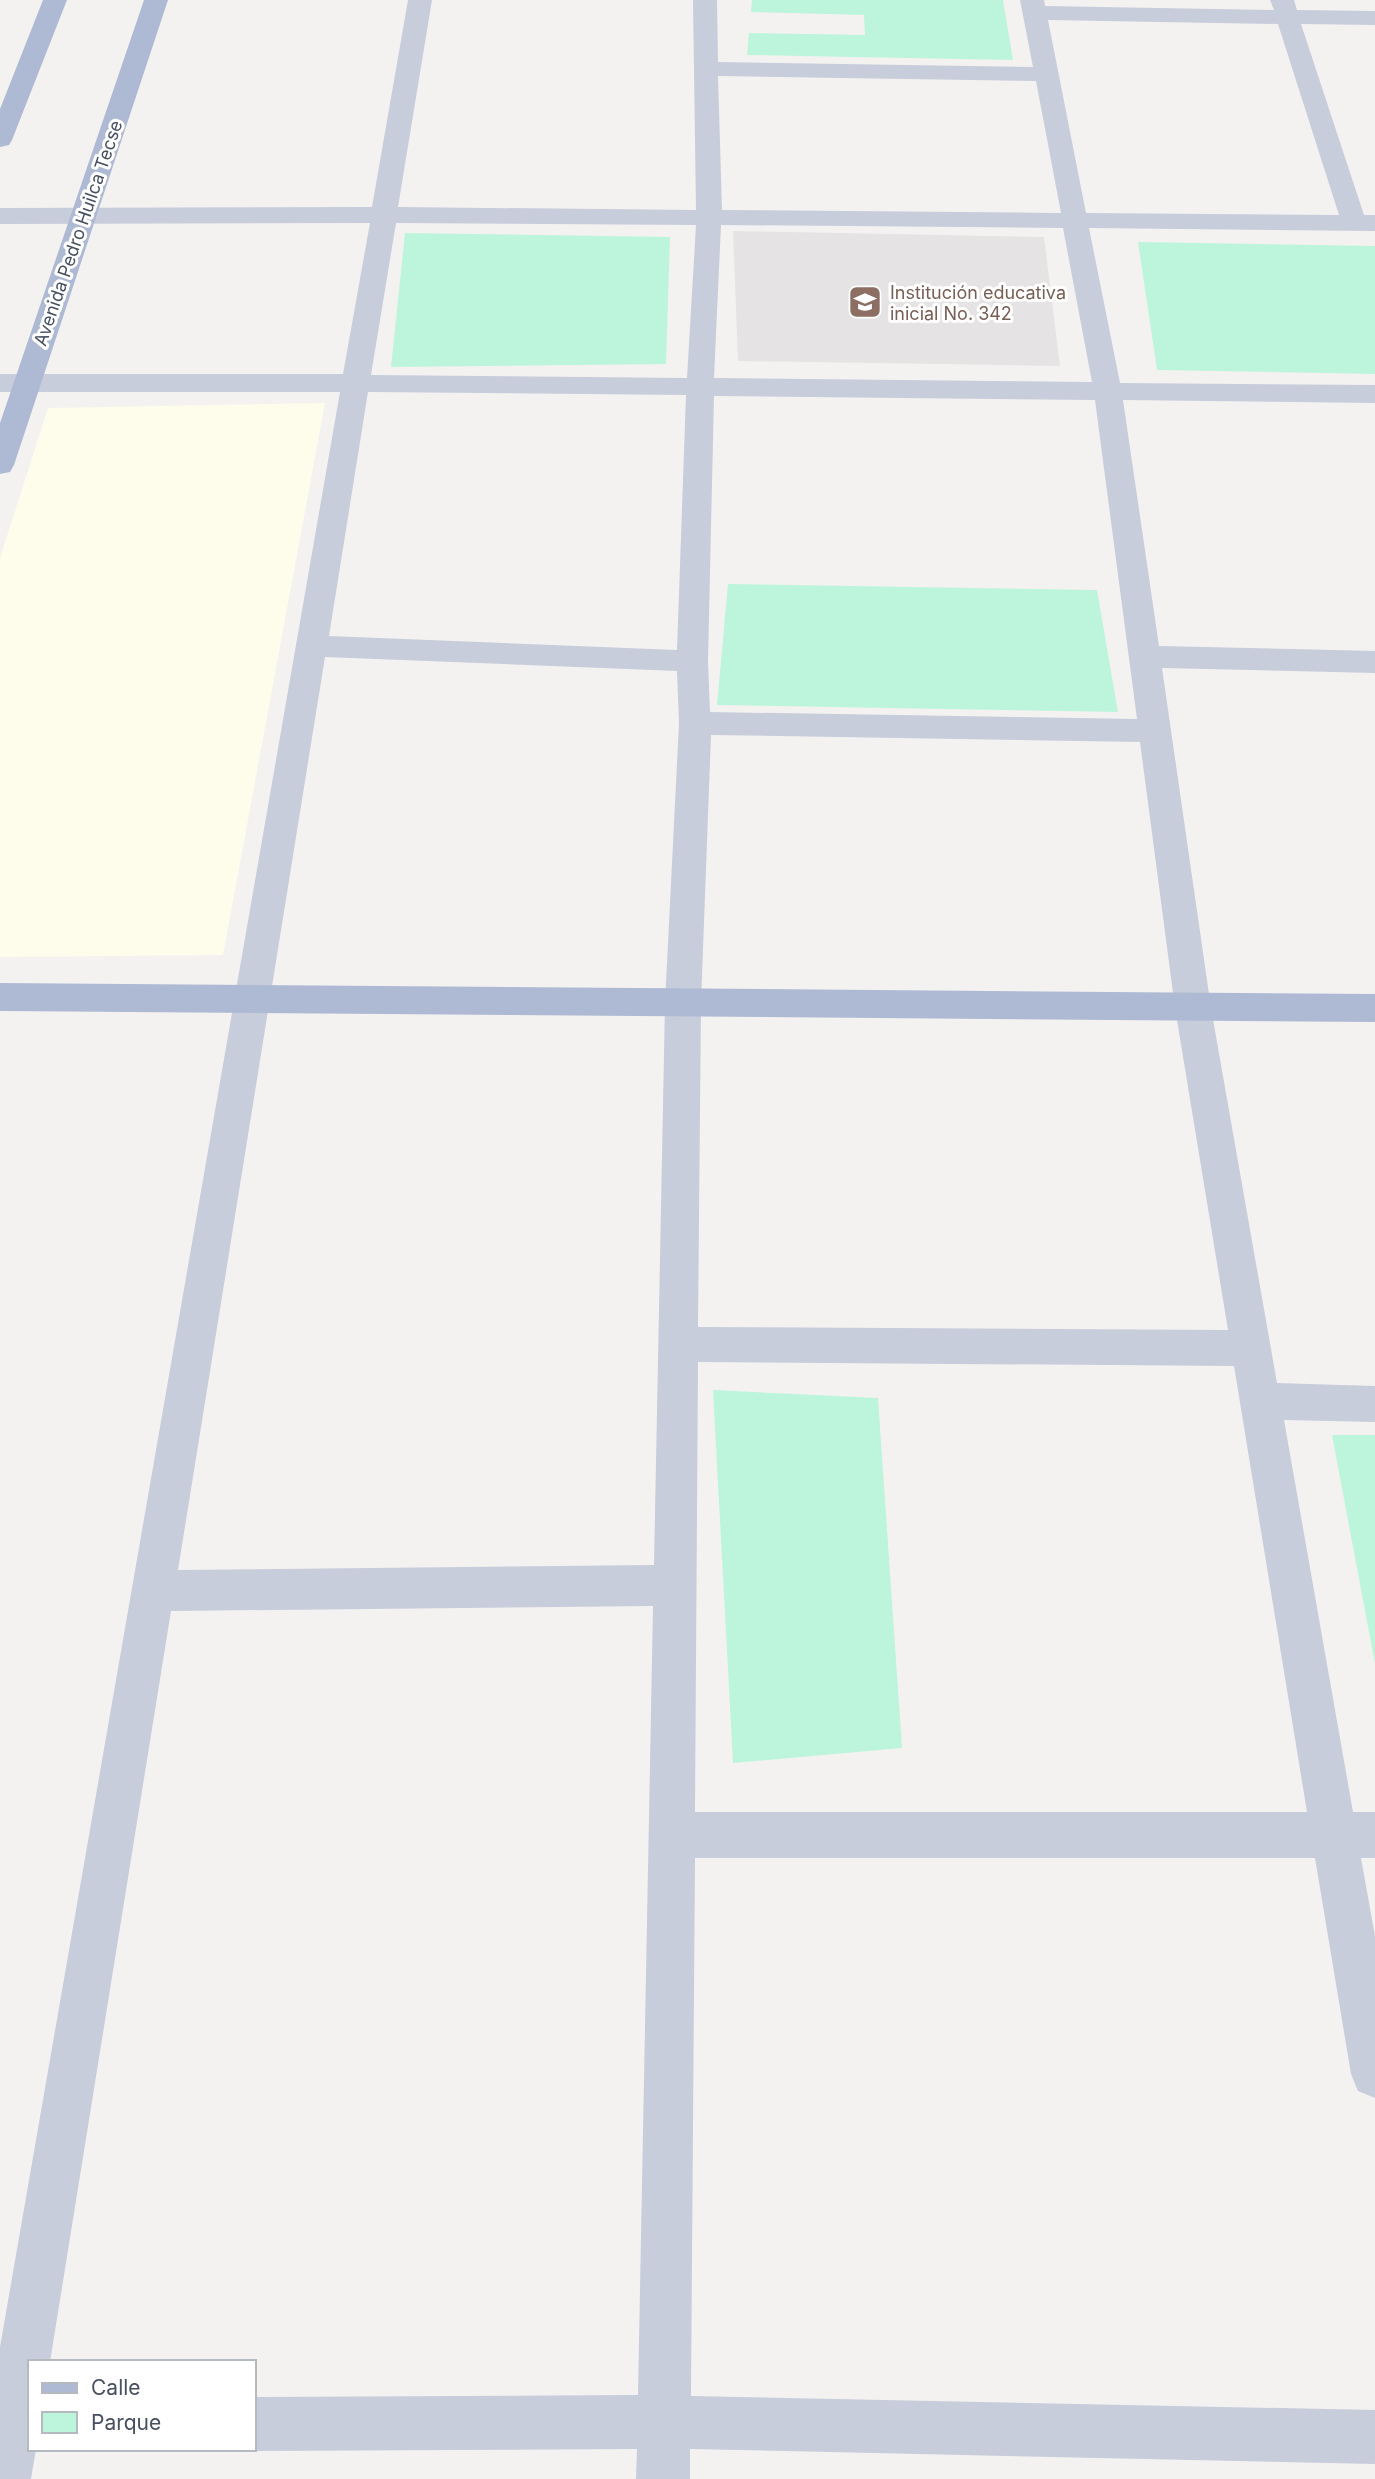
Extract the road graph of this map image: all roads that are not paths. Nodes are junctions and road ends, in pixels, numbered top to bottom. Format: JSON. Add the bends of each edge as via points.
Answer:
{"nodes":[{"id":1,"x":55,"y":0,"type":"edge"},
{"id":2,"x":156,"y":0,"type":"edge"},
{"id":3,"x":420,"y":0,"type":"edge"},
{"id":4,"x":705,"y":0,"type":"edge"},
{"id":5,"x":1034,"y":7,"type":"edge"},
{"id":6,"x":1285,"y":8,"type":"edge"},
{"id":7,"x":1375,"y":18,"type":"edge"},
{"id":8,"x":707,"y":69,"type":"junction"},
{"id":9,"x":1048,"y":74,"type":"junction"},
{"id":10,"x":0,"y":140,"type":"edge"},
{"id":11,"x":384,"y":215,"type":"junction"},
{"id":12,"x":0,"y":216,"type":"edge"},
{"id":13,"x":84,"y":216,"type":"junction"},
{"id":14,"x":709,"y":217,"type":"junction"},
{"id":15,"x":1077,"y":220,"type":"junction"},
{"id":16,"x":1364,"y":223,"type":"edge"},
{"id":17,"x":0,"y":383,"type":"edge"},
{"id":18,"x":28,"y":383,"type":"junction"},
{"id":19,"x":355,"y":383,"type":"junction"},
{"id":20,"x":700,"y":387,"type":"junction"},
{"id":21,"x":1108,"y":391,"type":"junction"},
{"id":22,"x":1375,"y":394,"type":"edge"},
{"id":23,"x":0,"y":465,"type":"edge"},
{"id":24,"x":312,"y":646,"type":"junction"},
{"id":25,"x":1145,"y":657,"type":"junction"},
{"id":26,"x":692,"y":661,"type":"junction"},
{"id":27,"x":1375,"y":662,"type":"edge"},
{"id":28,"x":695,"y":723,"type":"junction"},
{"id":29,"x":1156,"y":731,"type":"junction"},
{"id":30,"x":0,"y":997,"type":"edge"},
{"id":31,"x":252,"y":999,"type":"junction"},
{"id":32,"x":683,"y":1003,"type":"junction"},
{"id":33,"x":1193,"y":1008,"type":"junction"},
{"id":34,"x":1375,"y":1008,"type":"edge"},
{"id":35,"x":678,"y":1344,"type":"junction"},
{"id":36,"x":1252,"y":1348,"type":"junction"},
{"id":37,"x":1261,"y":1401,"type":"junction"},
{"id":38,"x":1375,"y":1404,"type":"edge"},
{"id":39,"x":674,"y":1585,"type":"junction"},
{"id":40,"x":153,"y":1591,"type":"junction"},
{"id":41,"x":670,"y":1835,"type":"junction"},
{"id":42,"x":1355,"y":1835,"type":"edge"},
{"id":43,"x":1375,"y":2074,"type":"edge"},
{"id":44,"x":664,"y":2422,"type":"junction"},
{"id":45,"x":256,"y":2424,"type":"edge"},
{"id":46,"x":14,"y":2425,"type":"edge"},
{"id":47,"x":1375,"y":2437,"type":"edge"},
{"id":48,"x":4,"y":2479,"type":"edge"},
{"id":49,"x":663,"y":2479,"type":"edge"}],
"edges":[{"from":1,"to":10,"type":"main road"},
{"from":2,"to":13,"type":"main road","name":"Avenida Pedro Huilca Tecse"},
{"from":3,"to":11,"type":"street"},
{"from":4,"to":8,"type":"street"},
{"from":5,"to":6,"type":"street"},
{"from":5,"to":9,"type":"street"},
{"from":6,"to":7,"type":"street"},
{"from":6,"to":16,"type":"street"},
{"from":8,"to":9,"type":"street"},
{"from":8,"to":14,"type":"street"},
{"from":9,"to":15,"type":"street"},
{"from":11,"to":13,"type":"street"},
{"from":11,"to":14,"type":"street"},
{"from":11,"to":19,"type":"street"},
{"from":12,"to":13,"type":"street"},
{"from":13,"to":18,"type":"main road","name":"Avenida Pedro Huilca Tecse"},
{"from":14,"to":15,"type":"street"},
{"from":14,"to":20,"type":"street"},
{"from":15,"to":16,"type":"street"},
{"from":15,"to":21,"type":"street"},
{"from":17,"to":18,"type":"street"},
{"from":18,"to":19,"type":"street"},
{"from":18,"to":23,"type":"main road","name":"Avenida Pedro Huilca Tecse"},
{"from":19,"to":20,"type":"street"},
{"from":19,"to":24,"type":"street"},
{"from":20,"to":21,"type":"street"},
{"from":20,"to":26,"type":"street"},
{"from":21,"to":22,"type":"street"},
{"from":21,"to":25,"type":"street"},
{"from":24,"to":26,"type":"street"},
{"from":24,"to":31,"type":"street"},
{"from":25,"to":27,"type":"street"},
{"from":25,"to":29,"type":"street"},
{"from":26,"to":28,"type":"street"},
{"from":28,"to":29,"type":"street"},
{"from":28,"to":32,"type":"street"},
{"from":29,"to":33,"type":"street"},
{"from":30,"to":31,"type":"main road"},
{"from":31,"to":32,"type":"main road"},
{"from":31,"to":40,"type":"street"},
{"from":32,"to":33,"type":"main road"},
{"from":32,"to":35,"type":"street"},
{"from":33,"to":34,"type":"main road"},
{"from":33,"to":36,"type":"street"},
{"from":35,"to":36,"type":"street"},
{"from":35,"to":39,"type":"street"},
{"from":36,"to":37,"type":"street"},
{"from":37,"to":38,"type":"street"},
{"from":37,"to":42,"type":"street"},
{"from":39,"to":40,"type":"street"},
{"from":39,"to":41,"type":"street"},
{"from":40,"to":46,"type":"street"},
{"from":41,"to":42,"type":"street"},
{"from":41,"to":44,"type":"street"},
{"from":42,"to":43,"type":"street"},
{"from":44,"to":45,"type":"street"},
{"from":44,"to":47,"type":"street"},
{"from":44,"to":49,"type":"street"},
{"from":46,"to":48,"type":"street"}]}
